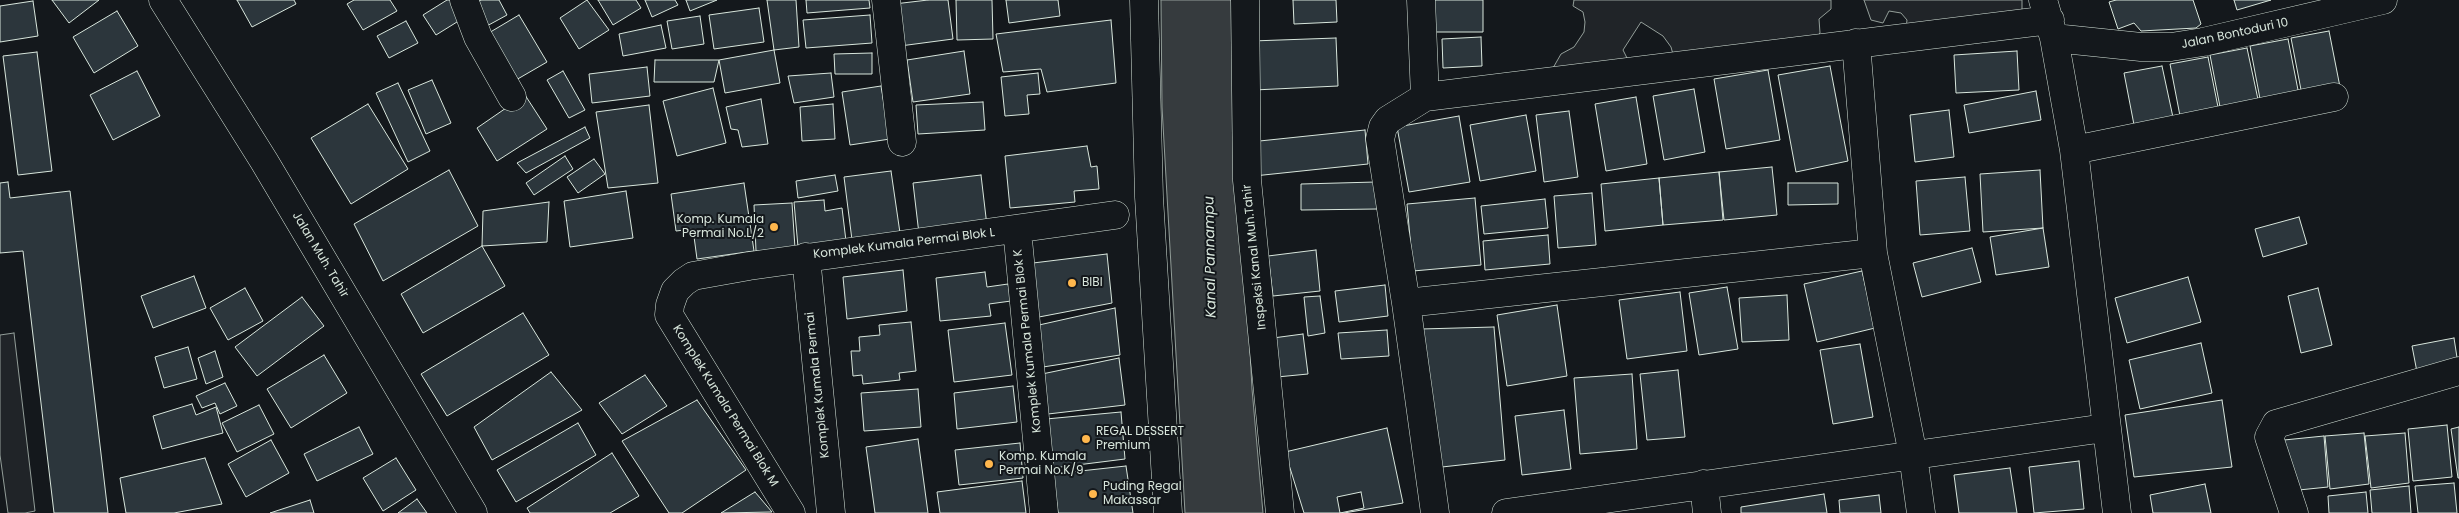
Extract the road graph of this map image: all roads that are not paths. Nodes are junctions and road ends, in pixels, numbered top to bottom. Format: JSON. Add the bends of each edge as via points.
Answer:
{"nodes":[{"id":1,"x":163,"y":0,"type":"edge"},
{"id":2,"x":464,"y":0,"type":"edge"},
{"id":3,"x":886,"y":0,"type":"edge"},
{"id":4,"x":1144,"y":0,"type":"edge"},
{"id":5,"x":1245,"y":0,"type":"edge"},
{"id":6,"x":1421,"y":0,"type":"edge"},
{"id":7,"x":2383,"y":0,"type":"edge"},
{"id":8,"x":2341,"y":5,"type":"edge"},
{"id":9,"x":2049,"y":19,"type":"edge"},
{"id":10,"x":1856,"y":43,"type":"junction"},
{"id":11,"x":512,"y":97,"type":"dead end"},
{"id":12,"x":1425,"y":97,"type":"junction"},
{"id":13,"x":2334,"y":97,"type":"dead end"},
{"id":14,"x":902,"y":142,"type":"dead end"},
{"id":15,"x":2074,"y":150,"type":"junction"},
{"id":16,"x":1115,"y":215,"type":"dead end"},
{"id":17,"x":1017,"y":229,"type":"junction"},
{"id":18,"x":1873,"y":253,"type":"junction"},
{"id":19,"x":806,"y":257,"type":"junction"},
{"id":20,"x":693,"y":276,"type":"joint"},
{"id":21,"x":1406,"y":303,"type":"junction"},
{"id":22,"x":2459,"y":371,"type":"edge"},
{"id":23,"x":2105,"y":428,"type":"junction"},
{"id":24,"x":1913,"y":455,"type":"junction"},
{"id":25,"x":1704,"y":484,"type":"junction"},
{"id":26,"x":473,"y":513,"type":"edge"},
{"id":27,"x":791,"y":513,"type":"edge"},
{"id":28,"x":831,"y":513,"type":"edge"},
{"id":29,"x":1044,"y":513,"type":"edge"},
{"id":30,"x":1168,"y":513,"type":"edge"},
{"id":31,"x":1280,"y":513,"type":"edge"},
{"id":32,"x":1435,"y":513,"type":"edge"},
{"id":33,"x":1506,"y":513,"type":"edge"},
{"id":34,"x":1706,"y":513,"type":"edge"},
{"id":35,"x":1922,"y":513,"type":"edge"},
{"id":36,"x":2117,"y":513,"type":"edge"},
{"id":37,"x":2294,"y":513,"type":"edge"}],
"edges":[{"from":1,"to":26,"type":"street","name":"Jalan Muh. Tahir","via":[[264,161]]},
{"from":2,"to":11,"type":"street","via":[[478,37]]},
{"from":3,"to":14,"type":"street"},
{"from":4,"to":30,"type":"street","via":[[1149,197]]},
{"from":5,"to":31,"type":"street","name":"Inspeksi Kanal Muh.Tahir","via":[[1247,180]]},
{"from":6,"to":12,"type":"street"},
{"from":7,"to":8,"type":"street","name":"Jalan Bontoduri 10"},
{"from":8,"to":9,"type":"street","name":"Jalan Bontoduri 10","via":[[2171,48],[2141,47]]},
{"from":9,"to":10,"type":"street","name":"Jalan Bontoduri 10"},
{"from":9,"to":15,"type":"street"},
{"from":10,"to":12,"type":"street","name":"Jalan Bontoduri 10"},
{"from":10,"to":18,"type":"street"},
{"from":12,"to":21,"type":"street","via":[[1388,120],[1382,127],[1380,139]]},
{"from":13,"to":15,"type":"street"},
{"from":15,"to":23,"type":"street"},
{"from":16,"to":17,"type":"street","name":"Komplek Kumala Permai Blok L"},
{"from":17,"to":19,"type":"street","name":"Komplek Kumala Permai Blok L"},
{"from":17,"to":29,"type":"street","name":"Komplek Kumala Permai Blok K"},
{"from":18,"to":21,"type":"street"},
{"from":18,"to":24,"type":"street"},
{"from":19,"to":20,"type":"street","name":"Komplek Kumala Permai Blok L"},
{"from":19,"to":28,"type":"street","name":"Komplek Kumala Permai"},
{"from":20,"to":27,"type":"street","name":"Komplek Kumala Permai Blok M","via":[[675,291],[669,315]]},
{"from":21,"to":32,"type":"street"},
{"from":22,"to":37,"type":"street","via":[[2276,424],[2269,437]]},
{"from":23,"to":24,"type":"street"},
{"from":23,"to":36,"type":"street"},
{"from":24,"to":25,"type":"street"},
{"from":24,"to":35,"type":"street"},
{"from":25,"to":33,"type":"street"},
{"from":25,"to":34,"type":"street"}]}
